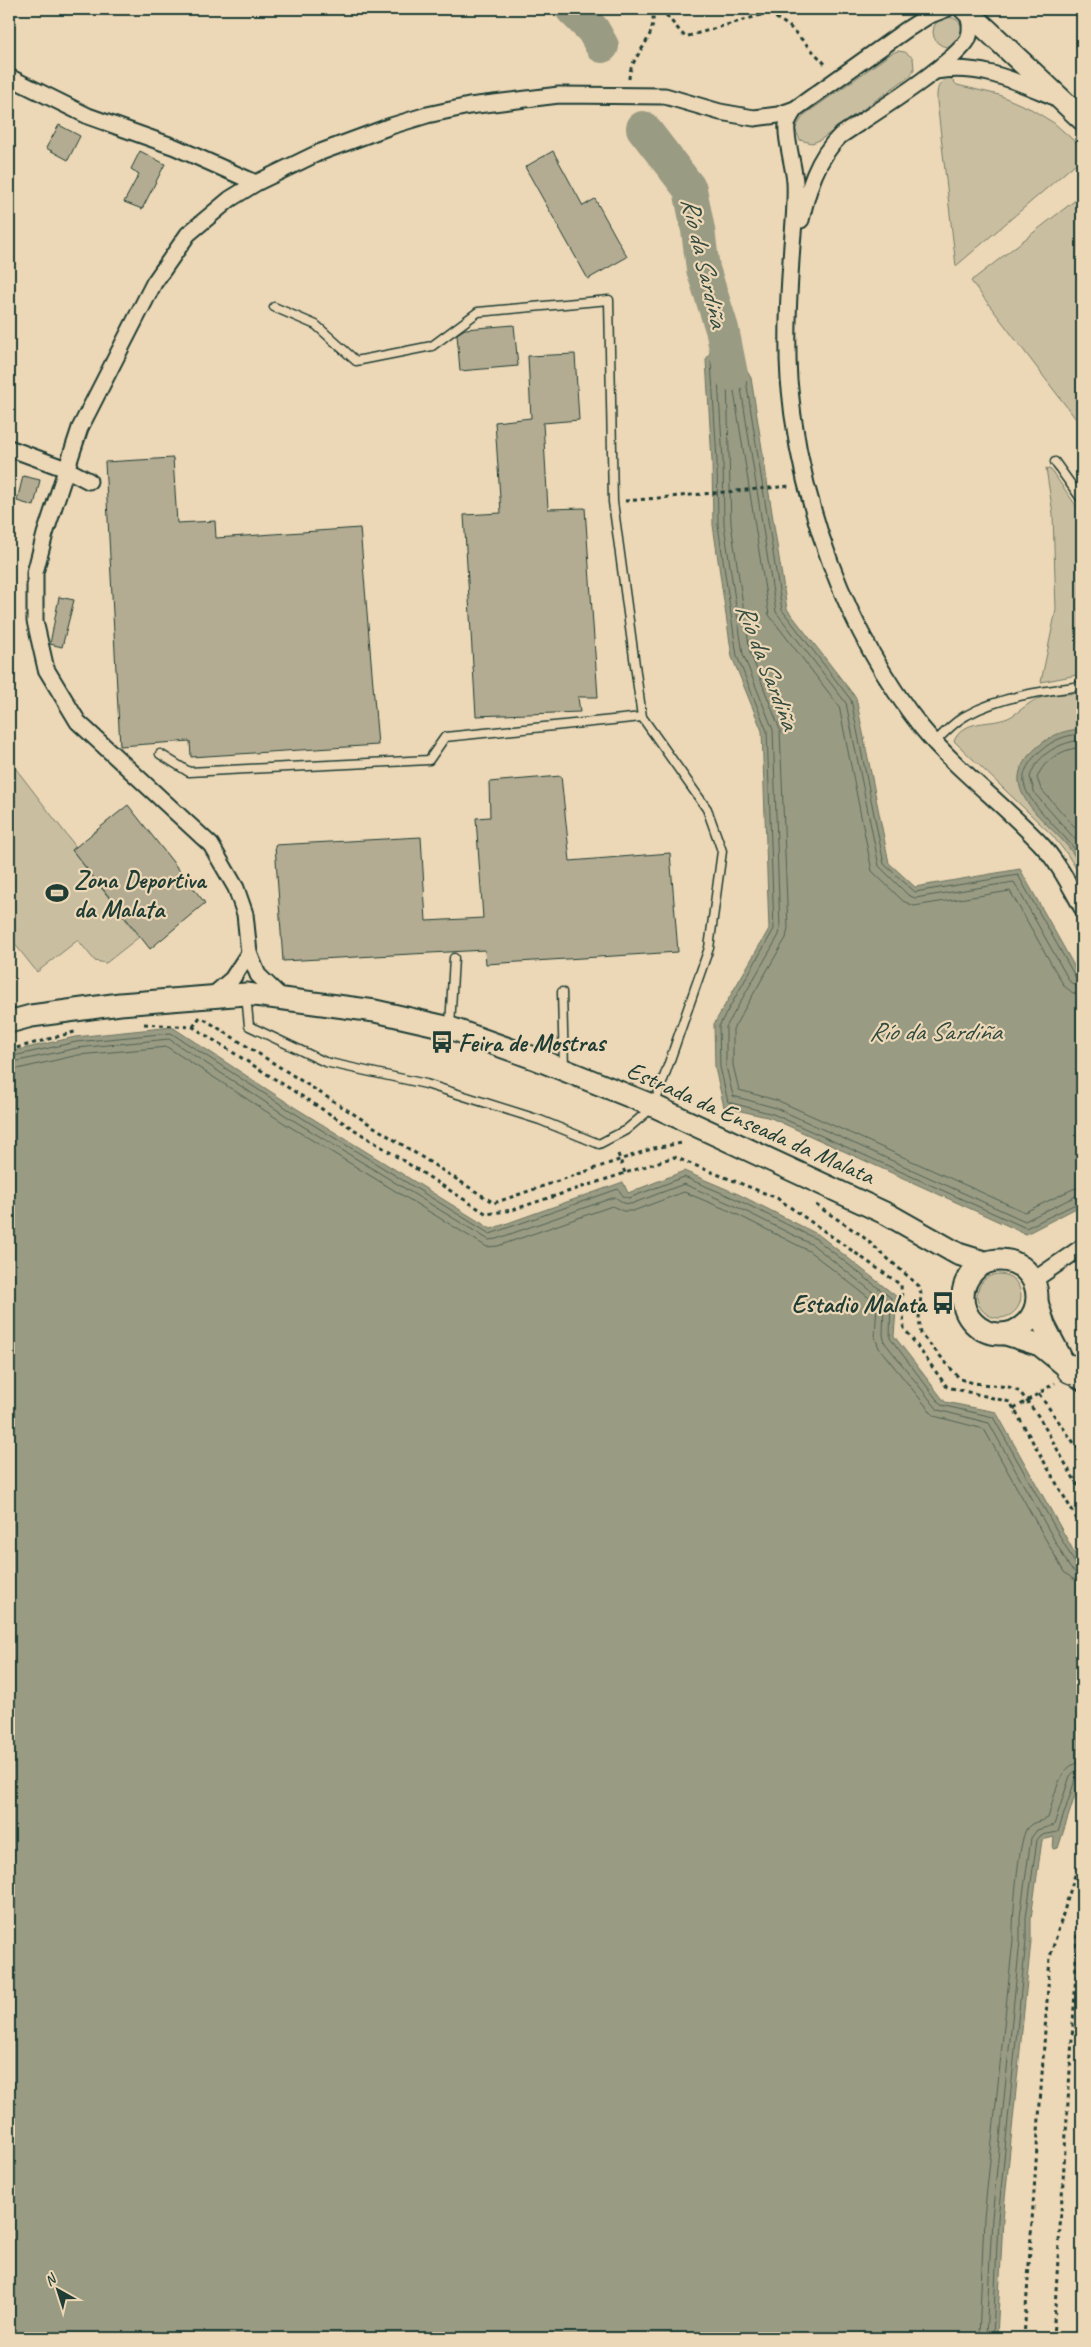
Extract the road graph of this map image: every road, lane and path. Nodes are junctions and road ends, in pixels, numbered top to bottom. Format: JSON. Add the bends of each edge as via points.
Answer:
{"nodes":[{"id":1,"x":652,"y":9,"type":"edge"},
{"id":2,"x":661,"y":9,"type":"edge"},
{"id":3,"x":762,"y":9,"type":"edge"},
{"id":4,"x":914,"y":9,"type":"edge"},
{"id":5,"x":960,"y":9,"type":"edge"},
{"id":6,"x":768,"y":13,"type":"junction"},
{"id":7,"x":906,"y":30,"type":"junction"},
{"id":8,"x":933,"y":71,"type":"junction"},
{"id":9,"x":9,"y":77,"type":"edge"},
{"id":10,"x":836,"y":79,"type":"junction"},
{"id":11,"x":628,"y":94,"type":"junction"},
{"id":12,"x":1061,"y":99,"type":"junction"},
{"id":13,"x":795,"y":109,"type":"junction"},
{"id":14,"x":1076,"y":126,"type":"edge"},
{"id":15,"x":1082,"y":144,"type":"edge"},
{"id":16,"x":256,"y":183,"type":"junction"},
{"id":17,"x":791,"y":256,"type":"junction"},
{"id":18,"x":274,"y":307,"type":"dead end"},
{"id":19,"x":9,"y":448,"type":"edge"},
{"id":20,"x":1055,"y":462,"type":"dead end"},
{"id":21,"x":66,"y":469,"type":"junction"},
{"id":22,"x":88,"y":481,"type":"dead end"},
{"id":23,"x":772,"y":488,"type":"dead end"},
{"id":24,"x":1082,"y":500,"type":"edge"},
{"id":25,"x":613,"y":502,"type":"junction"},
{"id":26,"x":1082,"y":686,"type":"edge"},
{"id":27,"x":642,"y":717,"type":"junction"},
{"id":28,"x":935,"y":742,"type":"junction"},
{"id":29,"x":160,"y":754,"type":"dead end"},
{"id":30,"x":1082,"y":908,"type":"edge"},
{"id":31,"x":249,"y":953,"type":"junction"},
{"id":32,"x":454,"y":958,"type":"dead end"},
{"id":33,"x":562,"y":992,"type":"dead end"},
{"id":34,"x":246,"y":994,"type":"junction"},
{"id":35,"x":212,"y":996,"type":"junction"},
{"id":36,"x":283,"y":999,"type":"junction"},
{"id":37,"x":190,"y":1017,"type":"dead end"},
{"id":38,"x":9,"y":1022,"type":"edge"},
{"id":39,"x":136,"y":1023,"type":"dead end"},
{"id":40,"x":450,"y":1028,"type":"junction"},
{"id":41,"x":79,"y":1031,"type":"dead end"},
{"id":42,"x":9,"y":1050,"type":"edge"},
{"id":43,"x":564,"y":1070,"type":"junction"},
{"id":44,"x":654,"y":1106,"type":"junction"},
{"id":45,"x":687,"y":1145,"type":"dead end"},
{"id":46,"x":618,"y":1154,"type":"dead end"},
{"id":47,"x":620,"y":1160,"type":"junction"},
{"id":48,"x":625,"y":1173,"type":"junction"},
{"id":49,"x":812,"y":1203,"type":"dead end"},
{"id":50,"x":936,"y":1244,"type":"junction"},
{"id":51,"x":1082,"y":1246,"type":"edge"},
{"id":52,"x":984,"y":1262,"type":"junction"},
{"id":53,"x":1034,"y":1280,"type":"junction"},
{"id":54,"x":962,"y":1296,"type":"junction"},
{"id":55,"x":1037,"y":1302,"type":"junction"},
{"id":56,"x":1006,"y":1334,"type":"junction"},
{"id":57,"x":1071,"y":1373,"type":"edge"},
{"id":58,"x":1039,"y":1394,"type":"junction"},
{"id":59,"x":1027,"y":1401,"type":"junction"},
{"id":60,"x":1014,"y":1409,"type":"junction"},
{"id":61,"x":1082,"y":1454,"type":"edge"},
{"id":62,"x":1082,"y":1493,"type":"edge"},
{"id":63,"x":1082,"y":1528,"type":"edge"},
{"id":64,"x":1082,"y":1852,"type":"edge"},
{"id":65,"x":1082,"y":1909,"type":"edge"},
{"id":66,"x":1024,"y":2338,"type":"edge"},
{"id":67,"x":1053,"y":2338,"type":"edge"}],
"edges":[{"from":1,"to":11,"type":"path","via":[[654,15],[649,40],[629,72]]},
{"from":2,"to":6,"type":"path","via":[[685,36]]},
{"from":3,"to":6,"type":"path"},
{"from":4,"to":7,"type":"street"},
{"from":5,"to":7,"type":"street","via":[[928,16]]},
{"from":5,"to":8,"type":"street","via":[[970,22],[968,37],[956,53]]},
{"from":5,"to":12,"type":"main road"},
{"from":6,"to":10,"type":"path","via":[[806,42]]},
{"from":7,"to":10,"type":"street"},
{"from":8,"to":12,"type":"street","via":[[969,68],[984,71]]},
{"from":8,"to":17,"type":"street","via":[[830,146],[814,175]]},
{"from":9,"to":16,"type":"street","via":[[88,116],[176,147]]},
{"from":10,"to":13,"type":"street"},
{"from":11,"to":13,"type":"street","via":[[665,96],[754,118]]},
{"from":11,"to":16,"type":"street","via":[[519,99],[427,115],[318,153]]},
{"from":12,"to":14,"type":"main road"},
{"from":13,"to":17,"type":"street","via":[[787,127],[795,184]]},
{"from":14,"to":15,"type":"path"},
{"from":16,"to":21,"type":"street","via":[[188,234],[170,257],[80,428]]},
{"from":17,"to":28,"type":"street","via":[[789,379],[798,444],[813,508],[860,629],[911,713]]},
{"from":18,"to":25,"type":"lane","via":[[316,325],[356,360],[432,346],[478,312],[609,300]]},
{"from":19,"to":21,"type":"street"},
{"from":20,"to":24,"type":"lane"},
{"from":21,"to":22,"type":"street"},
{"from":21,"to":31,"type":"street","via":[[44,534],[35,573],[35,620],[46,669],[78,722],[211,845],[236,888],[245,914]]},
{"from":23,"to":25,"type":"path"},
{"from":25,"to":27,"type":"lane"},
{"from":26,"to":28,"type":"lane","via":[[1040,691],[999,702],[966,715]]},
{"from":27,"to":29,"type":"lane","via":[[445,737],[429,760],[189,772]]},
{"from":27,"to":44,"type":"lane","via":[[707,809],[722,851],[710,948]]},
{"from":28,"to":30,"type":"street","via":[[1039,841],[1062,872]]},
{"from":31,"to":35,"type":"street","via":[[232,979]]},
{"from":31,"to":36,"type":"street","via":[[258,974]]},
{"from":32,"to":40,"type":"lane"},
{"from":33,"to":43,"type":"lane"},
{"from":34,"to":35,"type":"main road","name":"Estrada da Enseada da Malata"},
{"from":34,"to":36,"type":"main road","name":"Estrada da Enseada da Malata"},
{"from":34,"to":44,"type":"lane","via":[[249,1026],[325,1062],[426,1084],[540,1120],[599,1144],[626,1130]]},
{"from":35,"to":38,"type":"main road","name":"Estrada da Enseada da Malata","via":[[120,1004]]},
{"from":36,"to":40,"type":"main road","name":"Estrada da Enseada da Malata","via":[[375,1011]]},
{"from":37,"to":47,"type":"path","via":[[208,1019],[494,1203]]},
{"from":39,"to":48,"type":"path","via":[[193,1027],[487,1214],[512,1210]]},
{"from":40,"to":43,"type":"main road","name":"Estrada da Enseada da Malata"},
{"from":41,"to":42,"type":"path"},
{"from":43,"to":44,"type":"main road","name":"Estrada da Enseada da Malata"},
{"from":44,"to":50,"type":"main road","name":"Estrada da Enseada da Malata","via":[[889,1216]]},
{"from":45,"to":47,"type":"path","via":[[680,1142]]},
{"from":46,"to":47,"type":"path"},
{"from":47,"to":48,"type":"path"},
{"from":48,"to":60,"type":"path","via":[[674,1157],[776,1198],[901,1285],[904,1328],[947,1387],[1010,1402]]},
{"from":49,"to":59,"type":"path","via":[[861,1234],[919,1286],[921,1334],[960,1379],[973,1384],[1009,1387],[1020,1392]]},
{"from":50,"to":52,"type":"main road","name":"Estrada da Enseada da Malata"},
{"from":50,"to":54,"type":"main road","name":"Estrada da Enseada da Malata","via":[[950,1264]]},
{"from":51,"to":53,"type":"street"},
{"from":52,"to":53,"type":"main road","via":[[1004,1259],[1016,1263]]},
{"from":52,"to":54,"type":"main road","via":[[971,1273]]},
{"from":53,"to":55,"type":"main road"},
{"from":54,"to":56,"type":"main road","via":[[964,1307],[976,1325],[990,1332]]},
{"from":55,"to":56,"type":"main road","via":[[1027,1323]]},
{"from":55,"to":57,"type":"main road","via":[[1044,1325]]},
{"from":56,"to":57,"type":"main road","via":[[1040,1345]]},
{"from":57,"to":58,"type":"path"},
{"from":58,"to":59,"type":"path"},
{"from":58,"to":61,"type":"path"},
{"from":59,"to":60,"type":"path"},
{"from":59,"to":62,"type":"path"},
{"from":60,"to":63,"type":"path"},
{"from":64,"to":66,"type":"path","via":[[1050,1957]]},
{"from":65,"to":67,"type":"path","via":[[1077,1930],[1076,1992]]}]}
